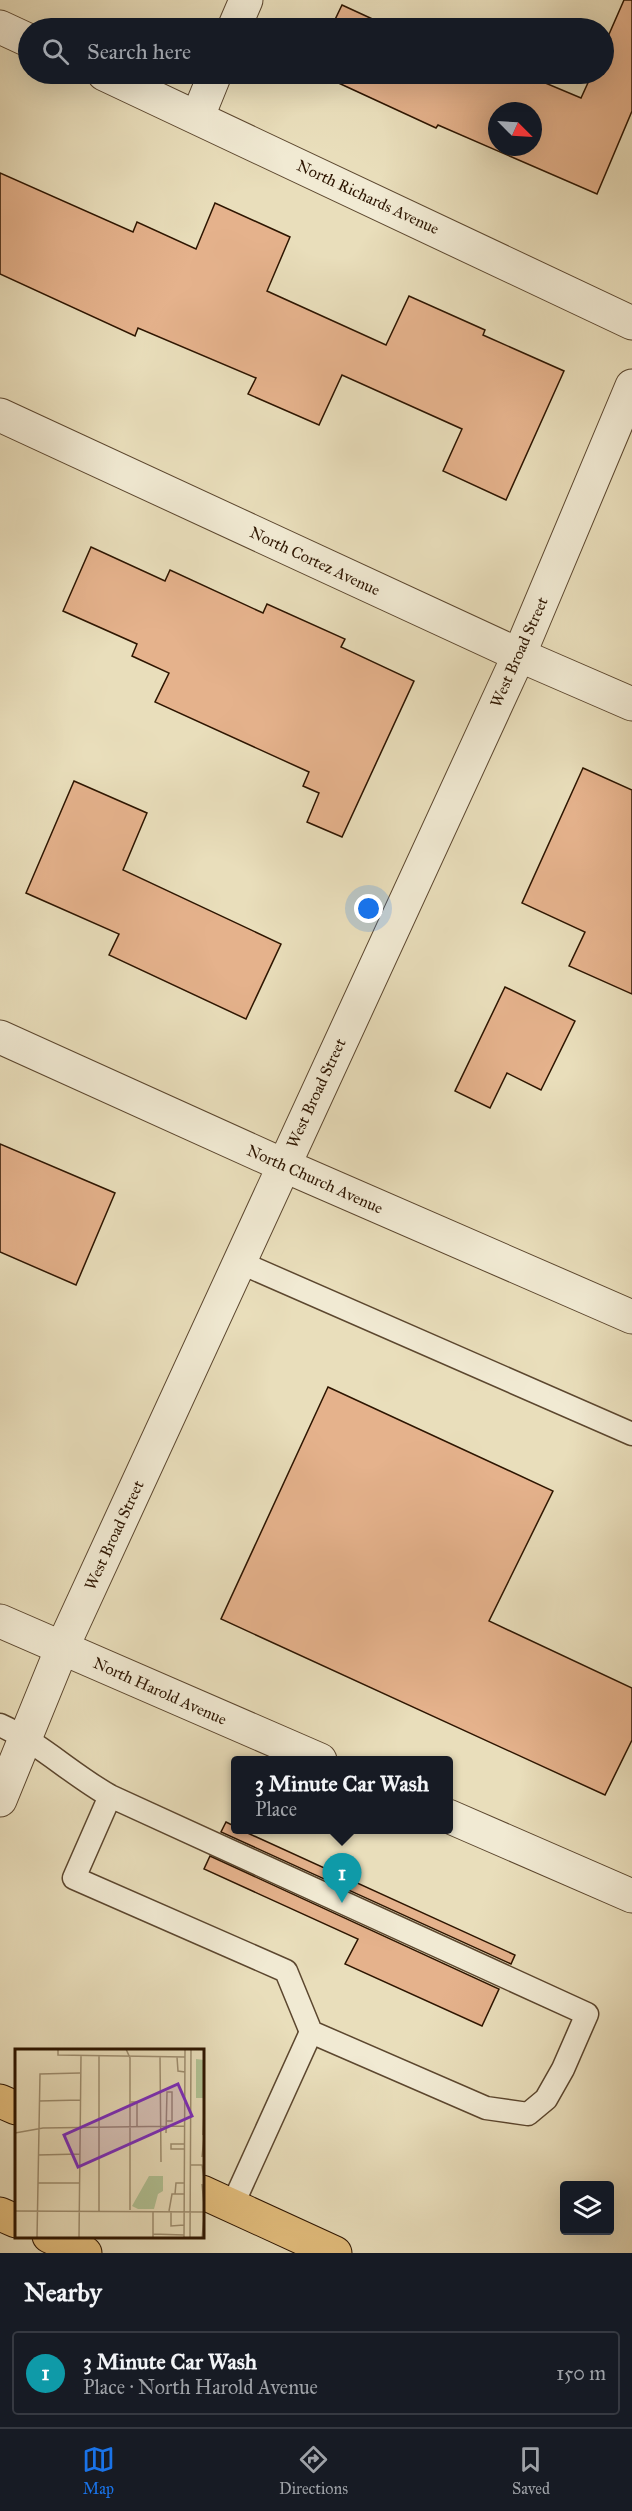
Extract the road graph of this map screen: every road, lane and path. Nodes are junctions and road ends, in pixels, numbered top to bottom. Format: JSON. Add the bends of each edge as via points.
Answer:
{"nodes":[{"id":1,"x":246,"y":0,"type":"edge"},
{"id":2,"x":238,"y":18,"type":"edge"},
{"id":3,"x":0,"y":27,"type":"edge"},
{"id":4,"x":18,"y":35,"type":"edge"},
{"id":5,"x":126,"y":84,"type":"edge"},
{"id":6,"x":211,"y":84,"type":"edge"},
{"id":7,"x":198,"y":116,"type":"junction"},
{"id":8,"x":632,"y":323,"type":"edge"},
{"id":9,"x":632,"y":386,"type":"edge"},
{"id":10,"x":0,"y":415,"type":"edge"},
{"id":11,"x":519,"y":655,"type":"junction"},
{"id":12,"x":632,"y":704,"type":"edge"},
{"id":13,"x":0,"y":1037,"type":"edge"},
{"id":14,"x":283,"y":1165,"type":"junction"},
{"id":15,"x":238,"y":1262,"type":"junction"},
{"id":16,"x":632,"y":1317,"type":"edge"},
{"id":17,"x":632,"y":1434,"type":"edge"},
{"id":18,"x":0,"y":1621,"type":"edge"},
{"id":19,"x":62,"y":1648,"type":"junction"},
{"id":20,"x":13,"y":1731,"type":"edge"},
{"id":21,"x":309,"y":1756,"type":"edge"},
{"id":22,"x":110,"y":1796,"type":"junction"},
{"id":23,"x":0,"y":1800,"type":"edge"},
{"id":24,"x":453,"y":1818,"type":"edge"},
{"id":25,"x":632,"y":1896,"type":"edge"},
{"id":26,"x":311,"y":2032,"type":"junction"},
{"id":27,"x":0,"y":2101,"type":"edge"},
{"id":28,"x":15,"y":2108,"type":"edge"},
{"id":29,"x":204,"y":2193,"type":"edge"},
{"id":30,"x":232,"y":2206,"type":"junction"},
{"id":31,"x":0,"y":2214,"type":"edge"},
{"id":32,"x":15,"y":2221,"type":"edge"},
{"id":33,"x":53,"y":2238,"type":"edge"},
{"id":34,"x":85,"y":2253,"type":"edge"},
{"id":35,"x":335,"y":2253,"type":"edge"}],
"edges":[{"from":1,"to":2,"type":"street"},
{"from":3,"to":4,"type":"street"},
{"from":5,"to":7,"type":"street","name":"North Richards Avenue"},
{"from":6,"to":7,"type":"street"},
{"from":7,"to":8,"type":"street","name":"North Richards Avenue"},
{"from":9,"to":11,"type":"street","name":"West Broad Street"},
{"from":10,"to":11,"type":"street","name":"North Cortez Avenue"},
{"from":11,"to":12,"type":"street","name":"North Cortez Avenue"},
{"from":11,"to":14,"type":"street","name":"West Broad Street"},
{"from":13,"to":14,"type":"street","name":"North Church Avenue"},
{"from":14,"to":15,"type":"street","name":"West Broad Street"},
{"from":14,"to":16,"type":"street","name":"North Church Avenue"},
{"from":15,"to":17,"type":"lane"},
{"from":15,"to":19,"type":"street","name":"West Broad Street"},
{"from":18,"to":19,"type":"street","name":"North Harold Avenue"},
{"from":19,"to":20,"type":"street","name":"West Broad Street"},
{"from":19,"to":21,"type":"street","name":"North Harold Avenue"},
{"from":20,"to":22,"type":"lane"},
{"from":20,"to":23,"type":"street","name":"West Broad Street"},
{"from":22,"to":26,"type":"lane","via":[[74,1878],[286,1971]]},
{"from":22,"to":26,"type":"lane","via":[[587,2014],[546,2099],[528,2114],[486,2109]]},
{"from":24,"to":25,"type":"street"},
{"from":26,"to":30,"type":"lane"},
{"from":27,"to":28,"type":"main road"},
{"from":29,"to":30,"type":"main road"},
{"from":30,"to":35,"type":"main road"},
{"from":31,"to":32,"type":"main road"},
{"from":33,"to":34,"type":"main road"}]}
